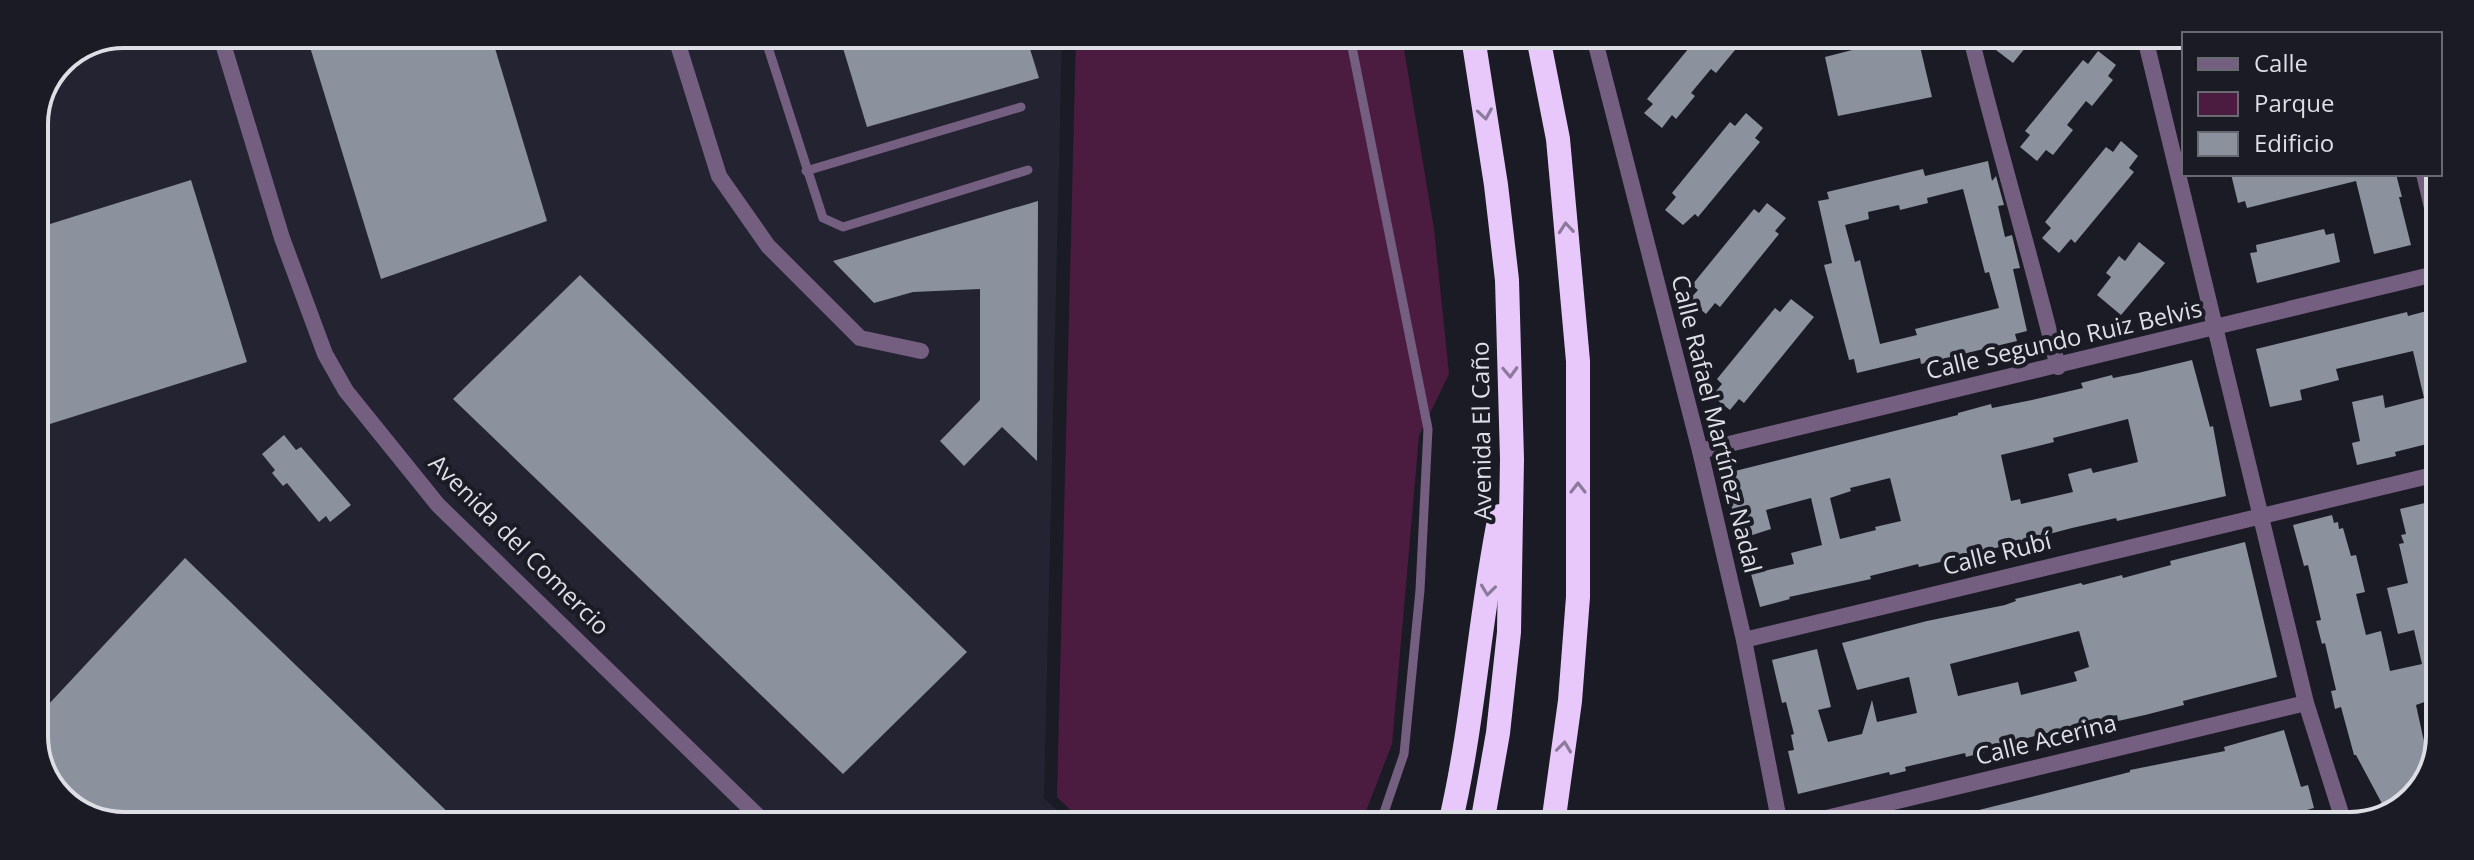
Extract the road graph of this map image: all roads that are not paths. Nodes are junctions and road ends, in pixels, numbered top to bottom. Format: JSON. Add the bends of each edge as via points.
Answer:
{"nodes":[{"id":1,"x":224,"y":48,"type":"edge"},
{"id":2,"x":679,"y":48,"type":"edge"},
{"id":3,"x":768,"y":48,"type":"edge"},
{"id":4,"x":1352,"y":48,"type":"edge"},
{"id":5,"x":1475,"y":48,"type":"edge"},
{"id":6,"x":1540,"y":48,"type":"edge"},
{"id":7,"x":1597,"y":48,"type":"edge"},
{"id":8,"x":1973,"y":48,"type":"edge"},
{"id":9,"x":2147,"y":48,"type":"edge"},
{"id":10,"x":1021,"y":107,"type":"dead end"},
{"id":11,"x":1028,"y":170,"type":"dead end"},
{"id":12,"x":806,"y":171,"type":"junction"},
{"id":13,"x":2426,"y":276,"type":"edge"},
{"id":14,"x":2215,"y":329,"type":"junction"},
{"id":15,"x":921,"y":351,"type":"dead end"},
{"id":16,"x":2058,"y":367,"type":"junction"},
{"id":17,"x":1700,"y":451,"type":"junction"},
{"id":18,"x":1512,"y":459,"type":"junction"},
{"id":19,"x":2426,"y":476,"type":"edge"},
{"id":20,"x":2261,"y":514,"type":"junction"},
{"id":21,"x":1744,"y":640,"type":"junction"},
{"id":22,"x":2306,"y":703,"type":"junction"},
{"id":23,"x":754,"y":812,"type":"edge"},
{"id":24,"x":1384,"y":812,"type":"edge"},
{"id":25,"x":1453,"y":812,"type":"edge"},
{"id":26,"x":1484,"y":812,"type":"edge"},
{"id":27,"x":1555,"y":812,"type":"edge"},
{"id":28,"x":1777,"y":812,"type":"edge"},
{"id":29,"x":1885,"y":812,"type":"edge"},
{"id":30,"x":2341,"y":812,"type":"edge"}],
"edges":[{"from":1,"to":23,"type":"street","name":"Avenida del Comercio","via":[[282,238],[325,354],[346,391],[438,505]]},
{"from":2,"to":15,"type":"street","via":[[719,176],[768,246],[860,338]]},
{"from":3,"to":12,"type":"lane"},
{"from":4,"to":24,"type":"lane","via":[[1428,429],[1404,754]]},
{"from":5,"to":18,"type":"highway","name":"Avenida El Caño","one_way":true,"via":[[1507,280]]},
{"from":27,"to":6,"type":"highway","one_way":true,"via":[[1578,597],[1578,361],[1558,139]]},
{"from":7,"to":17,"type":"street","name":"Calle Rafael Martínez Nadal"},
{"from":8,"to":16,"type":"street"},
{"from":9,"to":14,"type":"street"},
{"from":10,"to":12,"type":"lane"},
{"from":11,"to":12,"type":"lane","via":[[843,227],[823,218]]},
{"from":13,"to":14,"type":"street","name":"Calle Segundo Ruiz Belvis"},
{"from":14,"to":16,"type":"street","name":"Calle Segundo Ruiz Belvis"},
{"from":14,"to":20,"type":"street"},
{"from":16,"to":17,"type":"street","name":"Calle Segundo Ruiz Belvis"},
{"from":17,"to":21,"type":"street","name":"Calle Rafael Martínez Nadal"},
{"from":18,"to":25,"type":"highway","one_way":true,"via":[[1492,553]]},
{"from":18,"to":26,"type":"highway","name":"Avenida El Caño","via":[[1509,632]]},
{"from":19,"to":20,"type":"street","name":"Calle Rubí"},
{"from":20,"to":21,"type":"street","name":"Calle Rubí"},
{"from":20,"to":22,"type":"street"},
{"from":21,"to":28,"type":"street","name":"Calle Rafael Martínez Nadal"},
{"from":22,"to":29,"type":"street","name":"Calle Acerina"},
{"from":22,"to":30,"type":"street"}]}
